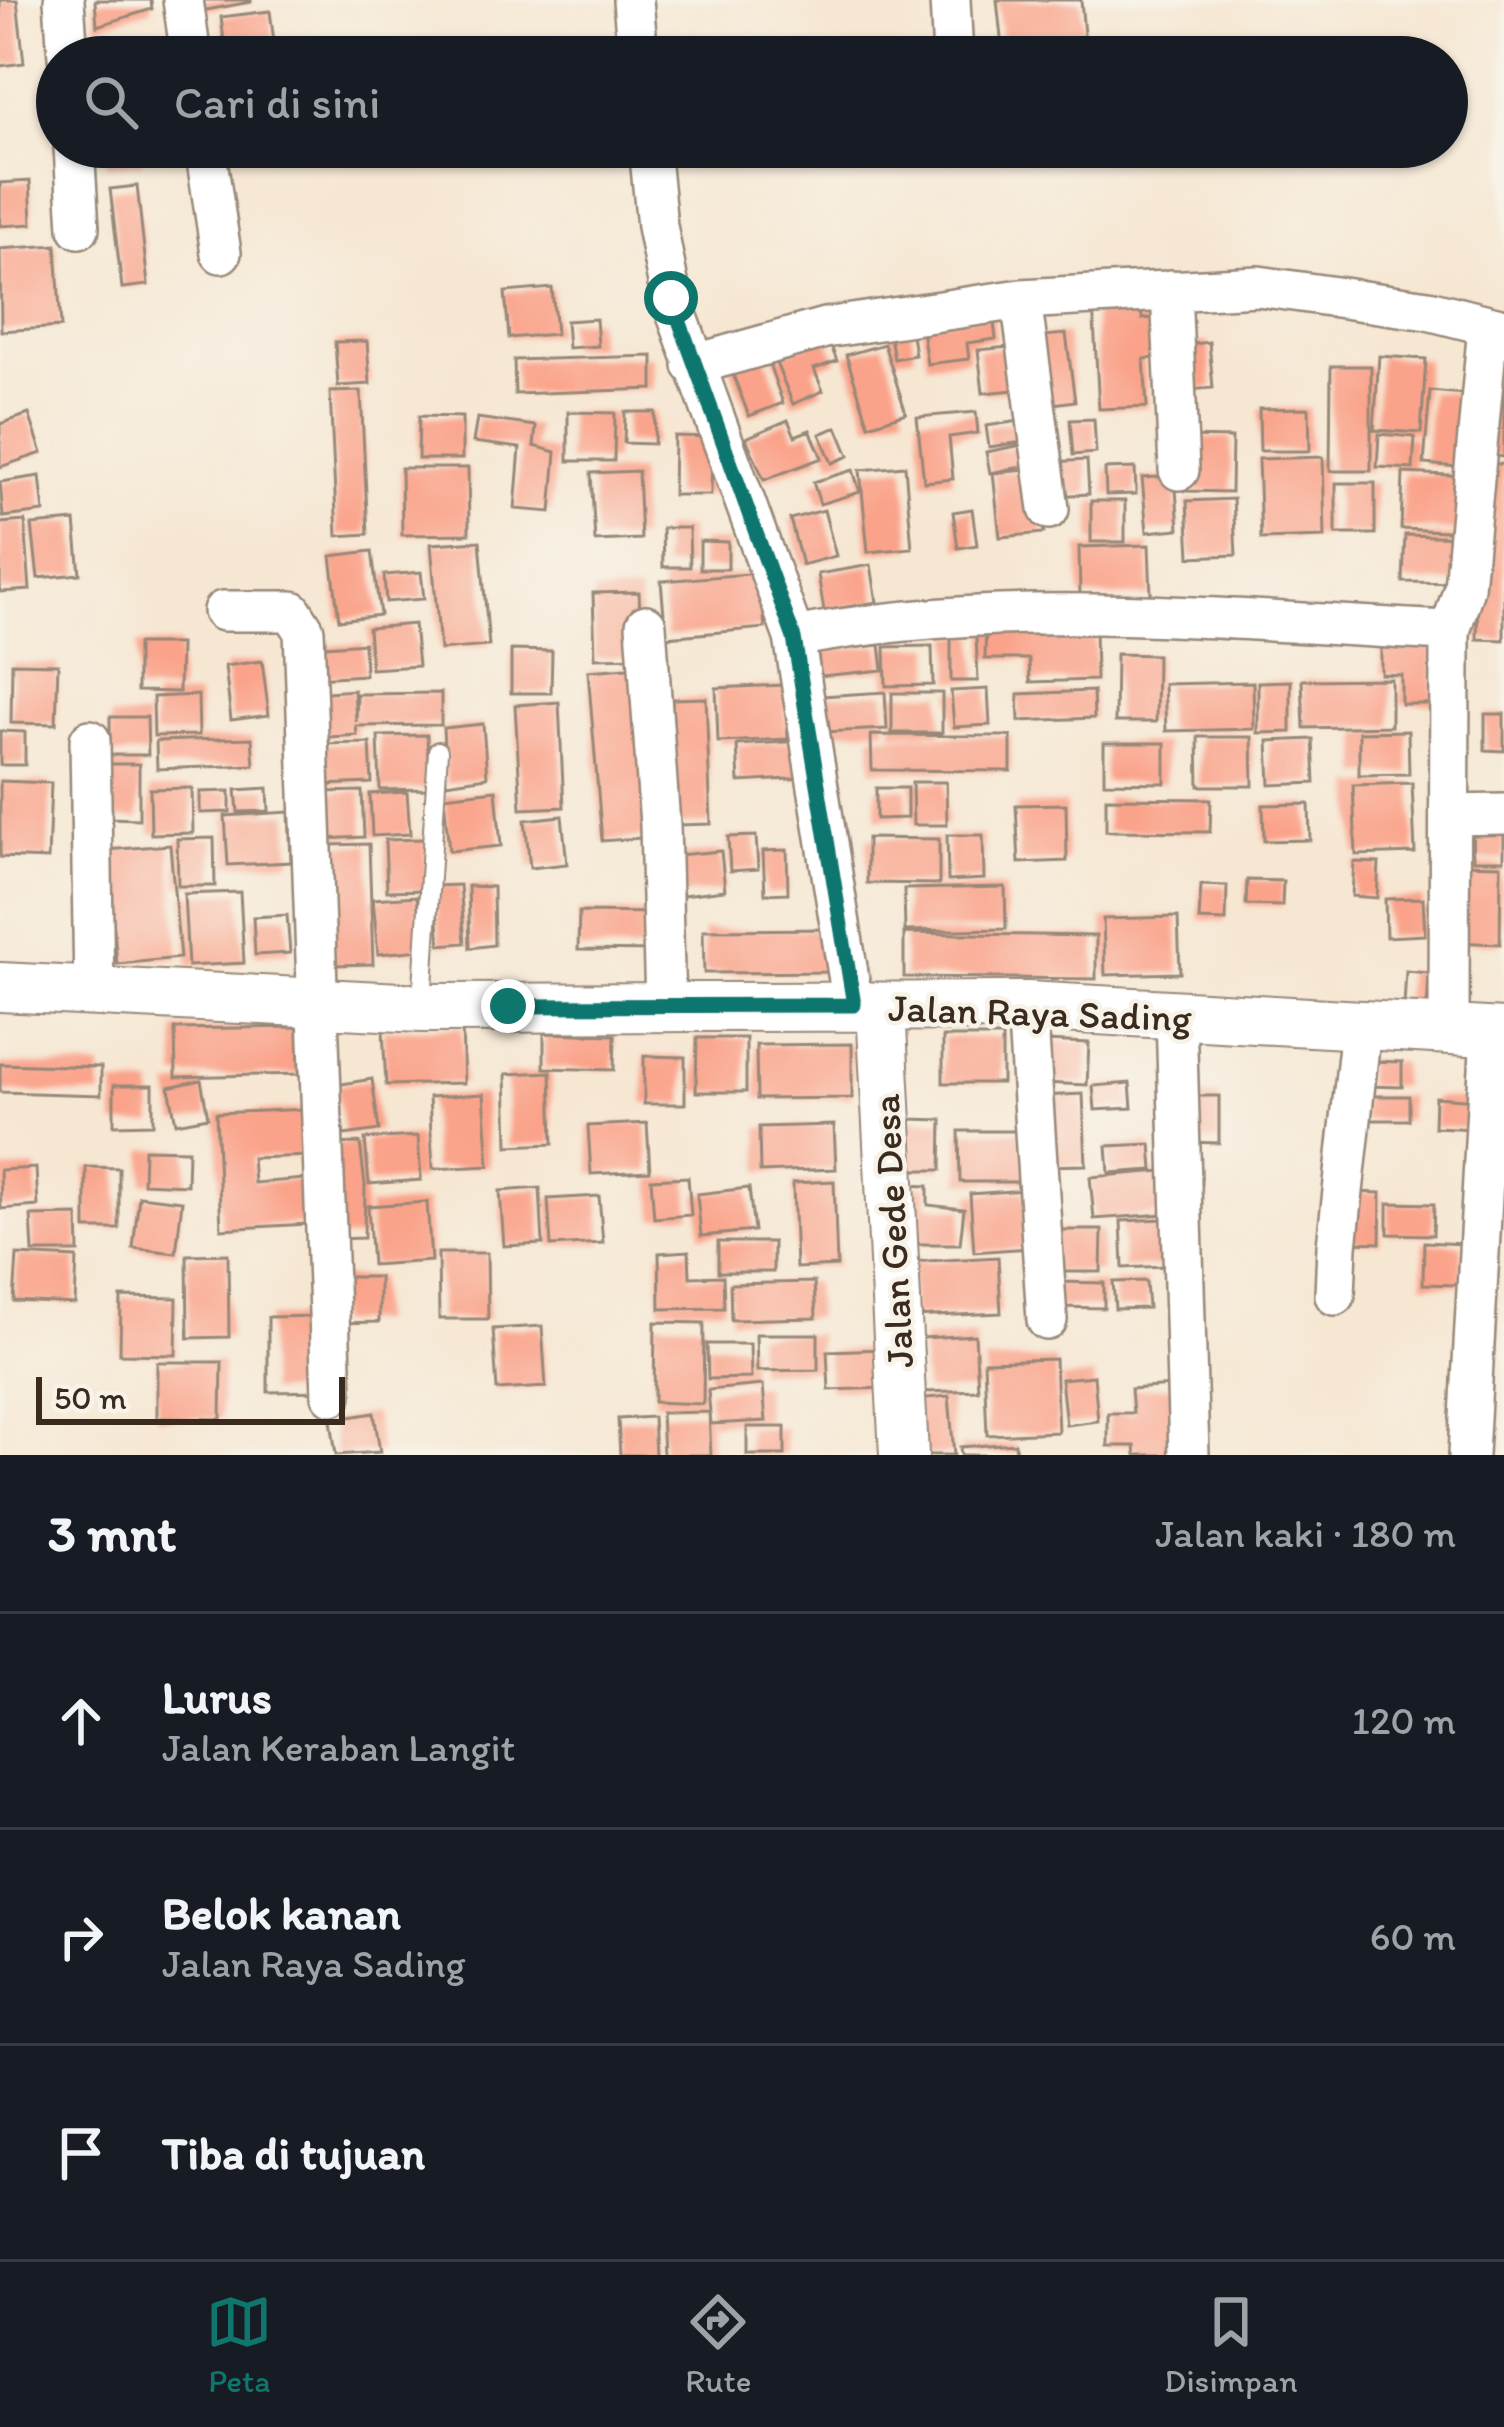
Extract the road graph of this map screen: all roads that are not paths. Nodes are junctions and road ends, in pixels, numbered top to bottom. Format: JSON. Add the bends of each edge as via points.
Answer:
{"nodes":[{"id":1,"x":64,"y":0,"type":"edge"},
{"id":2,"x":182,"y":0,"type":"edge"},
{"id":3,"x":633,"y":0,"type":"edge"},
{"id":4,"x":950,"y":0,"type":"edge"},
{"id":5,"x":67,"y":36,"type":"edge"},
{"id":6,"x":188,"y":36,"type":"edge"},
{"id":7,"x":636,"y":36,"type":"edge"},
{"id":8,"x":952,"y":36,"type":"edge"},
{"id":9,"x":76,"y":168,"type":"edge"},
{"id":10,"x":208,"y":168,"type":"edge"},
{"id":11,"x":651,"y":168,"type":"edge"},
{"id":12,"x":80,"y":228,"type":"dead end"},
{"id":13,"x":221,"y":253,"type":"dead end"},
{"id":14,"x":1171,"y":290,"type":"junction"},
{"id":15,"x":1021,"y":299,"type":"junction"},
{"id":16,"x":1496,"y":327,"type":"edge"},
{"id":17,"x":691,"y":357,"type":"junction"},
{"id":18,"x":1179,"y":470,"type":"dead end"},
{"id":19,"x":1049,"y":509,"type":"dead end"},
{"id":20,"x":224,"y":610,"type":"dead end"},
{"id":21,"x":646,"y":626,"type":"dead end"},
{"id":22,"x":1450,"y":631,"type":"junction"},
{"id":23,"x":794,"y":638,"type":"junction"},
{"id":24,"x":90,"y":740,"type":"dead end"},
{"id":25,"x":438,"y":751,"type":"dead end"},
{"id":26,"x":1504,"y":814,"type":"edge"},
{"id":27,"x":1450,"y":815,"type":"junction"},
{"id":28,"x":0,"y":987,"type":"edge"},
{"id":29,"x":94,"y":992,"type":"junction"},
{"id":30,"x":319,"y":1001,"type":"junction"},
{"id":31,"x":665,"y":1006,"type":"junction"},
{"id":32,"x":867,"y":1006,"type":"junction"},
{"id":33,"x":1028,"y":1006,"type":"junction"},
{"id":34,"x":422,"y":1008,"type":"junction"},
{"id":35,"x":1175,"y":1016,"type":"junction"},
{"id":36,"x":1361,"y":1028,"type":"junction"},
{"id":37,"x":1481,"y":1032,"type":"edge"},
{"id":38,"x":1335,"y":1295,"type":"dead end"},
{"id":39,"x":1047,"y":1320,"type":"dead end"},
{"id":40,"x":332,"y":1395,"type":"dead end"},
{"id":41,"x":904,"y":1455,"type":"edge"},
{"id":42,"x":1189,"y":1455,"type":"edge"},
{"id":43,"x":1468,"y":1455,"type":"edge"}],
"edges":[{"from":1,"to":5,"type":"street"},
{"from":2,"to":6,"type":"street"},
{"from":3,"to":7,"type":"street"},
{"from":4,"to":8,"type":"street"},
{"from":9,"to":12,"type":"street"},
{"from":10,"to":13,"type":"street"},
{"from":11,"to":17,"type":"street","via":[[671,298]]},
{"from":14,"to":15,"type":"street"},
{"from":14,"to":16,"type":"street","via":[[1258,286]]},
{"from":14,"to":18,"type":"street"},
{"from":15,"to":17,"type":"street"},
{"from":15,"to":19,"type":"street"},
{"from":16,"to":22,"type":"street","via":[[1464,588]]},
{"from":17,"to":23,"type":"street"},
{"from":20,"to":30,"type":"street","via":[[292,611],[304,630]]},
{"from":21,"to":31,"type":"street"},
{"from":22,"to":23,"type":"street","via":[[1067,613],[868,622]]},
{"from":22,"to":27,"type":"street"},
{"from":23,"to":32,"type":"street"},
{"from":24,"to":29,"type":"street"},
{"from":25,"to":34,"type":"lane"},
{"from":26,"to":27,"type":"street"},
{"from":27,"to":37,"type":"street"},
{"from":28,"to":29,"type":"street","name":"Jalan Raya Sading"},
{"from":29,"to":30,"type":"street","name":"Jalan Raya Sading"},
{"from":30,"to":34,"type":"street","name":"Jalan Raya Sading"},
{"from":30,"to":40,"type":"street"},
{"from":31,"to":32,"type":"street","name":"Jalan Raya Sading"},
{"from":31,"to":34,"type":"street","name":"Jalan Raya Sading"},
{"from":32,"to":33,"type":"street","name":"Jalan Raya Sading"},
{"from":32,"to":41,"type":"street","name":"Jalan Gede Desa"},
{"from":33,"to":35,"type":"street","name":"Jalan Raya Sading"},
{"from":33,"to":39,"type":"street"},
{"from":35,"to":36,"type":"street","name":"Jalan Raya Sading"},
{"from":35,"to":42,"type":"street"},
{"from":36,"to":37,"type":"street","name":"Jalan Raya Sading"},
{"from":36,"to":38,"type":"street"},
{"from":37,"to":43,"type":"street"}]}
